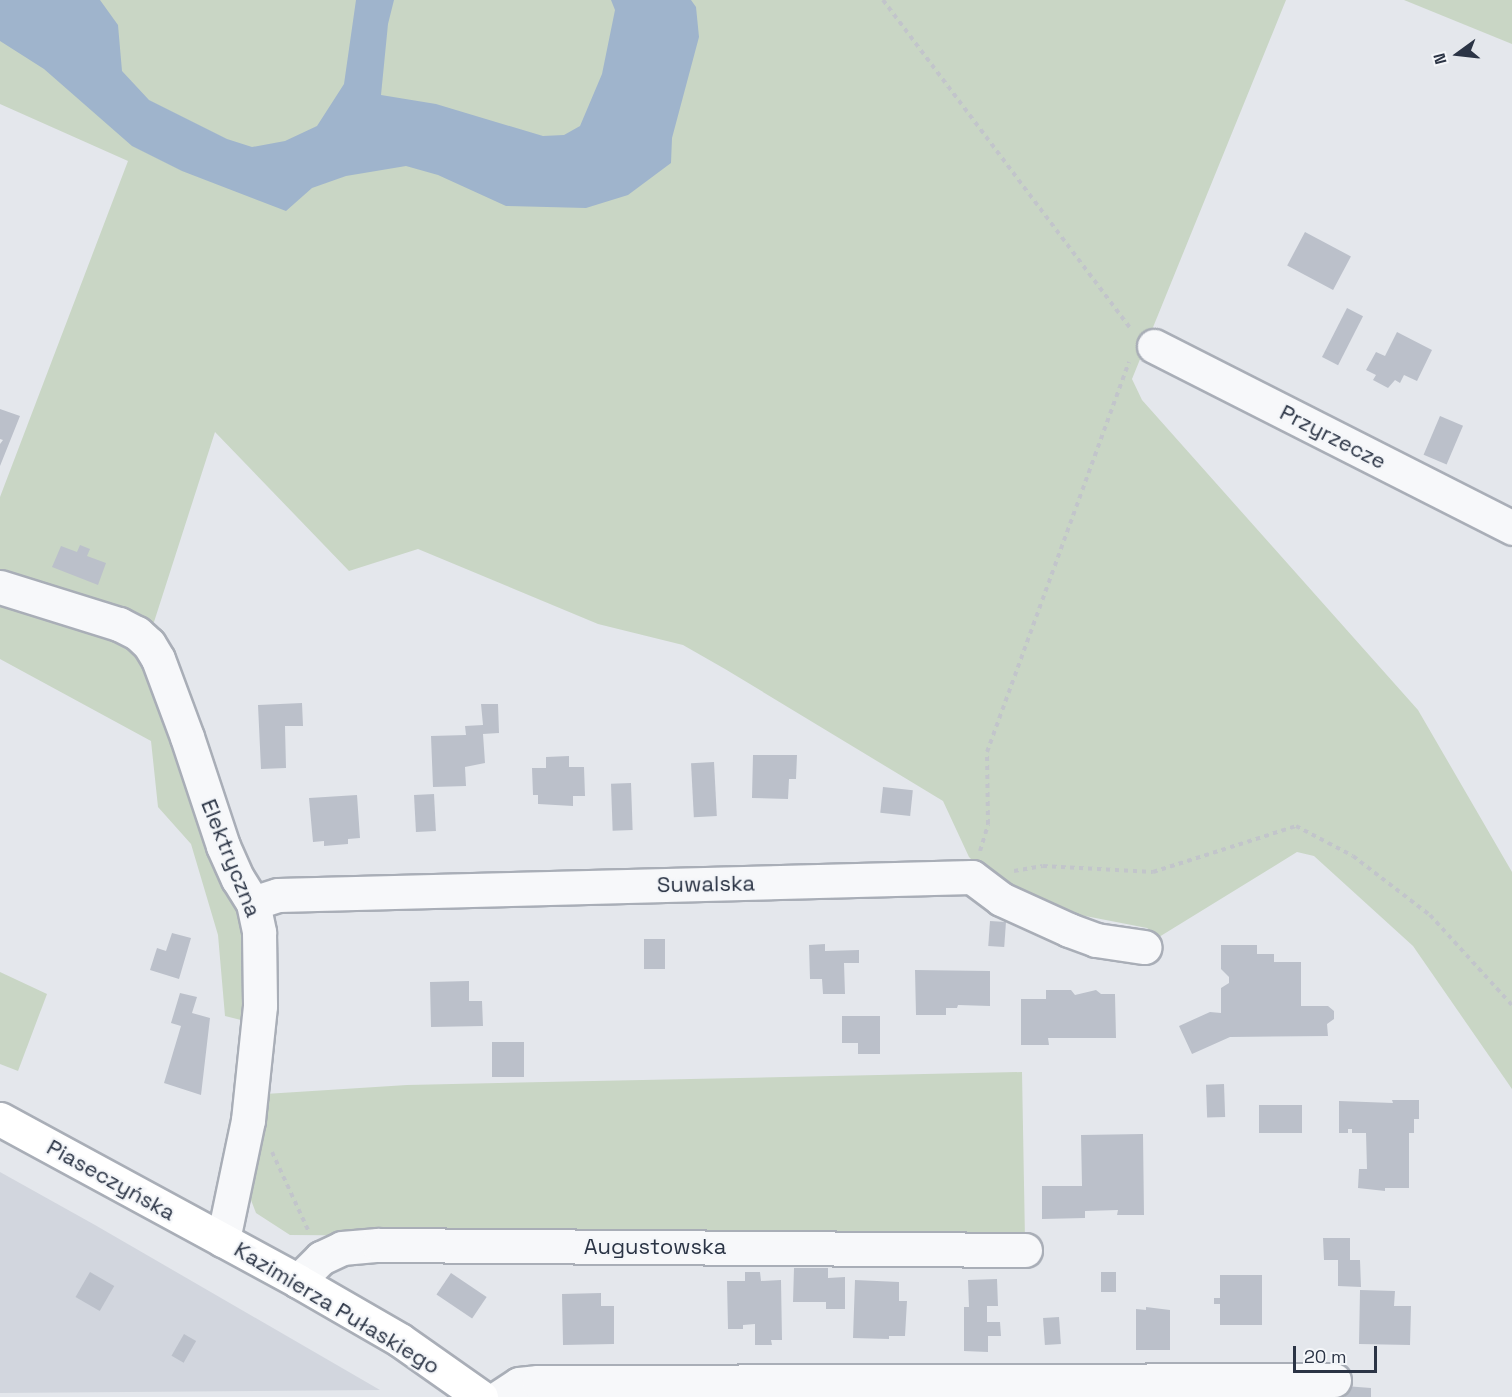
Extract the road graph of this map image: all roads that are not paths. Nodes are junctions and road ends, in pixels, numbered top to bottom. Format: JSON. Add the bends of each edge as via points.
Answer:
{"nodes":[{"id":1,"x":1146,"y":342,"type":"road end"},
{"id":2,"x":1512,"y":528,"type":"edge"},
{"id":3,"x":0,"y":587,"type":"edge"},
{"id":4,"x":253,"y":903,"type":"junction"},
{"id":5,"x":1144,"y":947,"type":"dead end"},
{"id":6,"x":0,"y":1119,"type":"edge"},
{"id":7,"x":223,"y":1240,"type":"junction"},
{"id":8,"x":1024,"y":1250,"type":"dead end"},
{"id":9,"x":298,"y":1281,"type":"junction"},
{"id":10,"x":1334,"y":1380,"type":"dead end"},
{"id":11,"x":481,"y":1397,"type":"edge"},
{"id":12,"x":499,"y":1397,"type":"edge"}],
"edges":[{"from":1,"to":2,"type":"street","name":"Przyrzecze"},
{"from":3,"to":4,"type":"street","name":"Elektryczna","via":[[118,624],[149,644],[188,738],[222,846]]},
{"from":4,"to":5,"type":"street","name":"Suwalska","via":[[278,895],[972,877],[1001,899],[1069,930],[1095,940]]},
{"from":4,"to":7,"type":"street","name":"Elektryczna","via":[[259,932],[260,995],[248,1120]]},
{"from":6,"to":7,"type":"main road","name":"Piaseczyńska"},
{"from":7,"to":9,"type":"main road","name":"Kazimierza Pułaskiego"},
{"from":8,"to":9,"type":"street","name":"Augustowska","via":[[378,1245],[342,1248],[321,1258]]},
{"from":9,"to":11,"type":"main road","name":"Kazimierza Pułaskiego","via":[[400,1340]]},
{"from":10,"to":12,"type":"street","via":[[538,1382],[519,1384]]}]}
